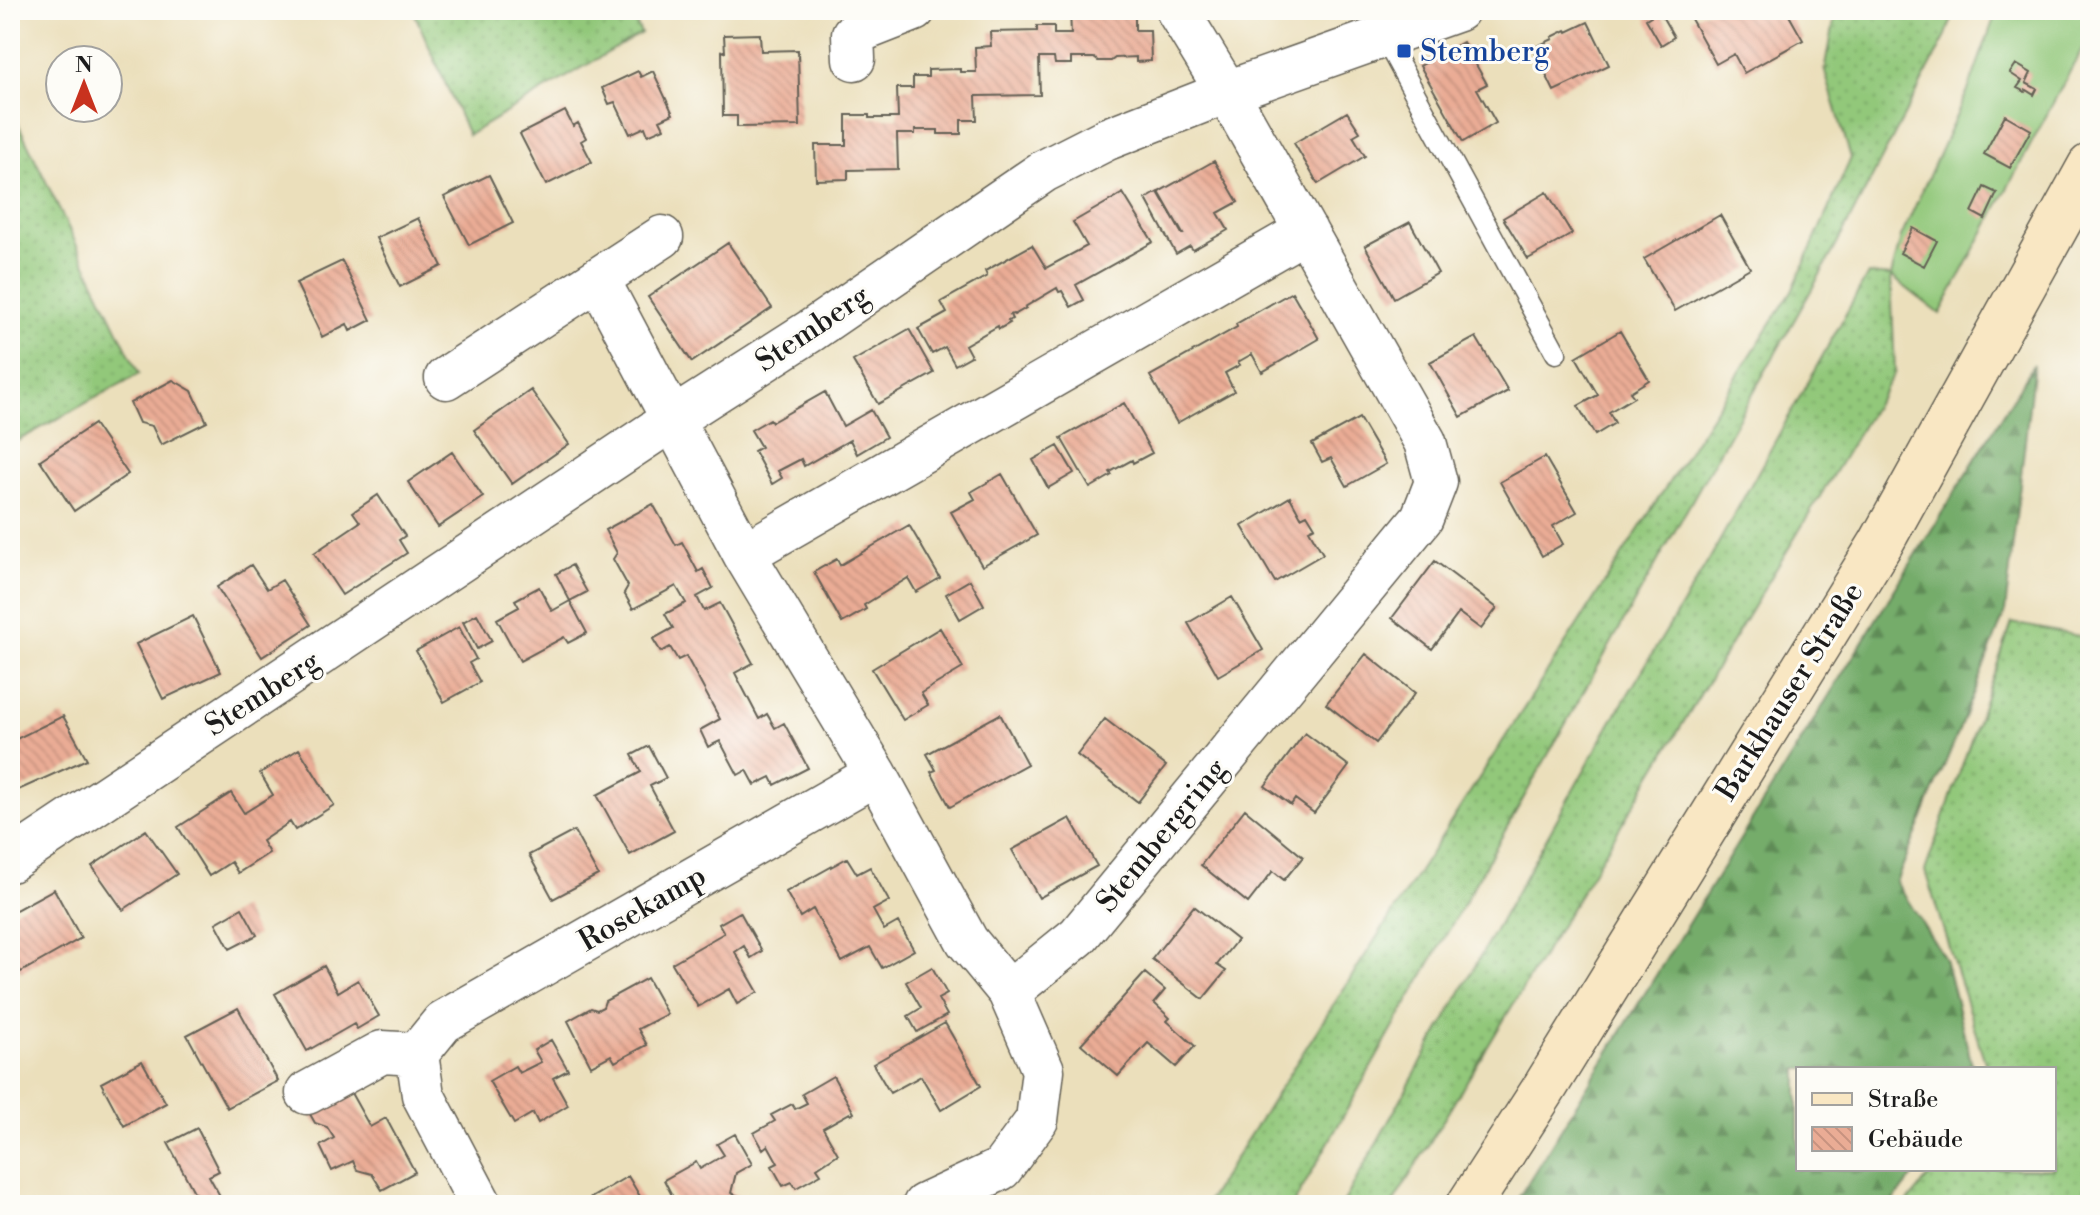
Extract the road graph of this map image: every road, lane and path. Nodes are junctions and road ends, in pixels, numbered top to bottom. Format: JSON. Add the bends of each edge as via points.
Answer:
{"nodes":[{"id":1,"x":914,"y":10,"type":"edge"},
{"id":2,"x":1177,"y":10,"type":"edge"},
{"id":3,"x":1458,"y":10,"type":"edge"},
{"id":4,"x":1384,"y":37,"type":"junction"},
{"id":5,"x":854,"y":59,"type":"dead end"},
{"id":6,"x":1227,"y":92,"type":"junction"},
{"id":7,"x":2090,"y":166,"type":"edge"},
{"id":8,"x":1306,"y":231,"type":"junction"},
{"id":9,"x":662,"y":237,"type":"dead end"},
{"id":10,"x":598,"y":279,"type":"junction"},
{"id":11,"x":1556,"y":353,"type":"dead end"},
{"id":12,"x":446,"y":378,"type":"dead end"},
{"id":13,"x":673,"y":419,"type":"junction"},
{"id":14,"x":744,"y":554,"type":"junction"},
{"id":15,"x":876,"y":774,"type":"junction"},
{"id":16,"x":10,"y":861,"type":"edge"},
{"id":17,"x":1009,"y":992,"type":"junction"},
{"id":18,"x":417,"y":1054,"type":"junction"},
{"id":19,"x":307,"y":1093,"type":"dead end"},
{"id":20,"x":481,"y":1205,"type":"edge"},
{"id":21,"x":924,"y":1205,"type":"edge"},
{"id":22,"x":1469,"y":1205,"type":"edge"}],
"edges":[{"from":1,"to":5,"type":"street","via":[[853,34]]},
{"from":2,"to":6,"type":"street","name":"Stembergring"},
{"from":3,"to":4,"type":"street","name":"Stemberg"},
{"from":4,"to":6,"type":"street","name":"Stemberg"},
{"from":4,"to":11,"type":"lane"},
{"from":6,"to":8,"type":"street","name":"Stembergring"},
{"from":6,"to":13,"type":"street","name":"Stemberg","via":[[1107,139],[1044,171]]},
{"from":7,"to":22,"type":"street","name":"Barkhauser Straße","via":[[1881,543]]},
{"from":8,"to":14,"type":"street"},
{"from":8,"to":17,"type":"street","name":"Stembergring","via":[[1425,442],[1436,482],[1422,518],[1078,936]]},
{"from":9,"to":10,"type":"street"},
{"from":10,"to":12,"type":"street"},
{"from":10,"to":13,"type":"street"},
{"from":13,"to":14,"type":"street"},
{"from":13,"to":16,"type":"street","name":"Stemberg"},
{"from":14,"to":15,"type":"street"},
{"from":15,"to":17,"type":"street","via":[[967,941]]},
{"from":15,"to":18,"type":"street","name":"Rosekamp","via":[[443,1022]]},
{"from":17,"to":21,"type":"street","via":[[1043,1070],[1037,1120],[1001,1169]]},
{"from":18,"to":19,"type":"street","via":[[382,1052]]},
{"from":18,"to":20,"type":"street","via":[[423,1095]]}]}
